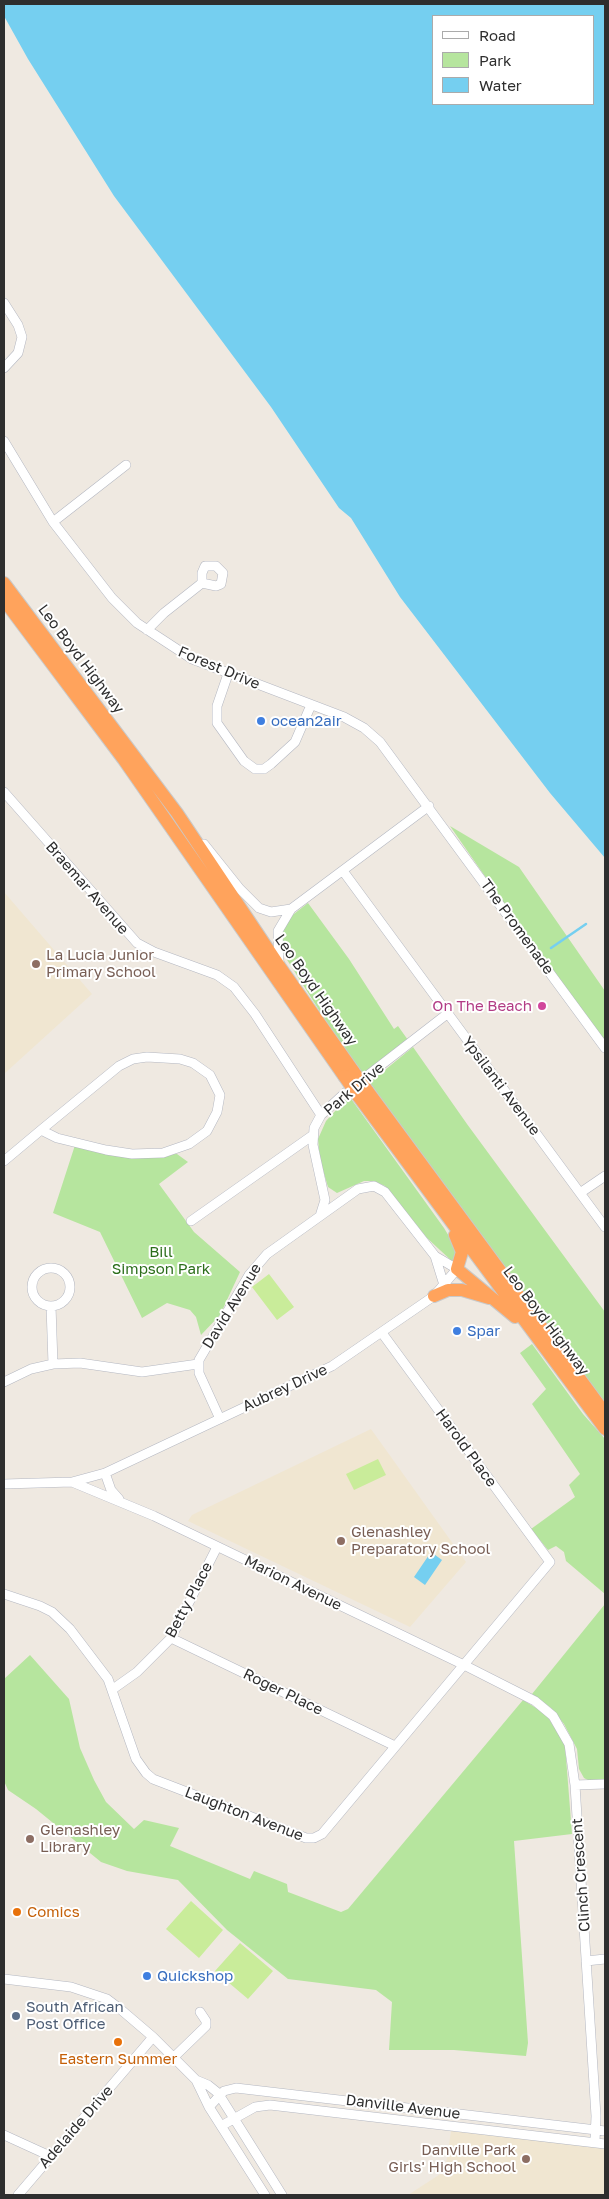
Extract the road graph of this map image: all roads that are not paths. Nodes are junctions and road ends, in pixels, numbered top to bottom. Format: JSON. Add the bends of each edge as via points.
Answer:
{"nodes":[{"id":1,"x":4,"y":303,"type":"edge"},
{"id":2,"x":4,"y":368,"type":"edge"},
{"id":3,"x":4,"y":441,"type":"edge"},
{"id":4,"x":126,"y":465,"type":"dead end"},
{"id":5,"x":53,"y":522,"type":"junction"},
{"id":6,"x":4,"y":583,"type":"edge"},
{"id":7,"x":202,"y":583,"type":"dead end"},
{"id":8,"x":4,"y":600,"type":"edge"},
{"id":9,"x":147,"y":630,"type":"junction"},
{"id":10,"x":228,"y":674,"type":"junction"},
{"id":11,"x":311,"y":705,"type":"junction"},
{"id":12,"x":4,"y":792,"type":"edge"},
{"id":13,"x":429,"y":806,"type":"junction"},
{"id":14,"x":177,"y":813,"type":"junction"},
{"id":15,"x":343,"y":871,"type":"junction"},
{"id":16,"x":291,"y":909,"type":"junction"},
{"id":17,"x":280,"y":967,"type":"junction"},
{"id":18,"x":447,"y":1014,"type":"junction"},
{"id":19,"x":605,"y":1048,"type":"edge"},
{"id":20,"x":349,"y":1074,"type":"junction"},
{"id":21,"x":363,"y":1093,"type":"junction"},
{"id":22,"x":322,"y":1115,"type":"junction"},
{"id":23,"x":41,"y":1130,"type":"junction"},
{"id":24,"x":313,"y":1135,"type":"junction"},
{"id":25,"x":4,"y":1161,"type":"edge"},
{"id":26,"x":605,"y":1176,"type":"edge"},
{"id":27,"x":323,"y":1191,"type":"junction"},
{"id":28,"x":580,"y":1193,"type":"junction"},
{"id":29,"x":346,"y":1197,"type":"junction"},
{"id":30,"x":320,"y":1216,"type":"junction"},
{"id":31,"x":450,"y":1220,"type":"junction"},
{"id":32,"x":191,"y":1221,"type":"dead end"},
{"id":33,"x":605,"y":1228,"type":"edge"},
{"id":34,"x":435,"y":1256,"type":"junction"},
{"id":35,"x":457,"y":1269,"type":"junction"},
{"id":36,"x":444,"y":1285,"type":"junction"},
{"id":37,"x":434,"y":1296,"type":"junction"},
{"id":38,"x":51,"y":1306,"type":"junction"},
{"id":39,"x":508,"y":1310,"type":"junction"},
{"id":40,"x":382,"y":1333,"type":"junction"},
{"id":41,"x":549,"y":1354,"type":"junction"},
{"id":42,"x":53,"y":1364,"type":"junction"},
{"id":43,"x":198,"y":1364,"type":"junction"},
{"id":44,"x":4,"y":1382,"type":"edge"},
{"id":45,"x":605,"y":1413,"type":"edge"},
{"id":46,"x":220,"y":1419,"type":"junction"},
{"id":47,"x":605,"y":1429,"type":"edge"},
{"id":48,"x":105,"y":1473,"type":"junction"},
{"id":49,"x":93,"y":1478,"type":"joint"},
{"id":50,"x":72,"y":1482,"type":"junction"},
{"id":51,"x":4,"y":1484,"type":"edge"},
{"id":52,"x":121,"y":1500,"type":"junction"},
{"id":53,"x":217,"y":1547,"type":"junction"},
{"id":54,"x":550,"y":1562,"type":"joint"},
{"id":55,"x":4,"y":1594,"type":"edge"},
{"id":56,"x":171,"y":1638,"type":"junction"},
{"id":57,"x":464,"y":1665,"type":"junction"},
{"id":58,"x":113,"y":1689,"type":"junction"},
{"id":59,"x":395,"y":1746,"type":"junction"},
{"id":60,"x":605,"y":1784,"type":"edge"},
{"id":61,"x":575,"y":1785,"type":"junction"},
{"id":62,"x":605,"y":1959,"type":"edge"},
{"id":63,"x":586,"y":1961,"type":"junction"},
{"id":64,"x":4,"y":1978,"type":"edge"},
{"id":65,"x":200,"y":2012,"type":"dead end"},
{"id":66,"x":153,"y":2037,"type":"junction"},
{"id":67,"x":173,"y":2058,"type":"junction"},
{"id":68,"x":196,"y":2080,"type":"junction"},
{"id":69,"x":220,"y":2095,"type":"junction"},
{"id":70,"x":210,"y":2107,"type":"junction"},
{"id":71,"x":234,"y":2119,"type":"junction"},
{"id":72,"x":221,"y":2126,"type":"junction"},
{"id":73,"x":601,"y":2130,"type":"edge"},
{"id":74,"x":4,"y":2135,"type":"edge"},
{"id":75,"x":595,"y":2142,"type":"junction"},
{"id":76,"x":605,"y":2144,"type":"edge"},
{"id":77,"x":50,"y":2156,"type":"junction"},
{"id":78,"x":18,"y":2195,"type":"edge"},
{"id":79,"x":265,"y":2195,"type":"edge"},
{"id":80,"x":282,"y":2195,"type":"edge"}],
"edges":[{"from":1,"to":2,"type":"street","via":[[22,337],[18,353]]},
{"from":3,"to":5,"type":"street","name":"Forest Drive"},
{"from":4,"to":5,"type":"street"},
{"from":5,"to":9,"type":"street","name":"Forest Drive","via":[[120,608]]},
{"from":6,"to":14,"type":"highway","name":"Leo Boyd Highway"},
{"from":7,"to":9,"type":"street"},
{"from":8,"to":20,"type":"highway","name":"Leo Boyd Highway","via":[[136,776]]},
{"from":9,"to":10,"type":"street","name":"Forest Drive","via":[[181,654]]},
{"from":10,"to":11,"type":"street","name":"Forest Drive"},
{"from":10,"to":11,"type":"street","via":[[217,706],[217,723],[244,761],[255,770],[264,769],[290,748]]},
{"from":11,"to":13,"type":"street","name":"Forest Drive","via":[[352,721],[373,735]]},
{"from":12,"to":22,"type":"street","name":"Braemar Avenue","via":[[133,939],[154,952],[218,975],[234,987]]},
{"from":13,"to":15,"type":"street"},
{"from":13,"to":19,"type":"street","name":"The Promenade"},
{"from":14,"to":16,"type":"street","via":[[259,908],[271,912]]},
{"from":14,"to":17,"type":"highway","name":"Leo Boyd Highway"},
{"from":15,"to":16,"type":"street"},
{"from":15,"to":18,"type":"street","name":"Ypsilanti Avenue"},
{"from":16,"to":17,"type":"street","via":[[278,931]]},
{"from":17,"to":20,"type":"highway","name":"Leo Boyd Highway"},
{"from":18,"to":22,"type":"street","name":"Park Drive"},
{"from":18,"to":28,"type":"street","name":"Ypsilanti Avenue"},
{"from":20,"to":21,"type":"highway","name":"Leo Boyd Highway","bridge":true},
{"from":21,"to":31,"type":"highway","name":"Leo Boyd Highway"},
{"from":21,"to":45,"type":"highway","name":"Leo Boyd Highway"},
{"from":22,"to":24,"type":"street","name":"Park Drive"},
{"from":23,"to":23,"type":"street","via":[[119,1066],[139,1058],[180,1059],[193,1063],[210,1074],[220,1096],[217,1112],[207,1131],[189,1144],[163,1153],[132,1154],[106,1150],[57,1138]]},
{"from":23,"to":25,"type":"street"},
{"from":24,"to":27,"type":"street","name":"Park Drive","via":[[313,1152]]},
{"from":24,"to":32,"type":"street"},
{"from":26,"to":28,"type":"street"},
{"from":27,"to":29,"type":"street","via":[[336,1197]]},
{"from":27,"to":30,"type":"street","name":"Park Drive","via":[[325,1204]]},
{"from":28,"to":33,"type":"street","name":"Ypsilanti Avenue"},
{"from":29,"to":30,"type":"street"},
{"from":29,"to":34,"type":"street","via":[[363,1187],[374,1186],[385,1192]]},
{"from":30,"to":43,"type":"street","name":"David Avenue","via":[[258,1263],[211,1337]]},
{"from":31,"to":35,"type":"highway","via":[[462,1252]]},
{"from":31,"to":41,"type":"highway","name":"Leo Boyd Highway"},
{"from":34,"to":35,"type":"street"},
{"from":34,"to":36,"type":"street"},
{"from":35,"to":36,"type":"street","name":"Aubrey Drive"},
{"from":35,"to":39,"type":"highway"},
{"from":36,"to":37,"type":"street","name":"Aubrey Drive"},
{"from":37,"to":39,"type":"highway","via":[[448,1290],[469,1290]]},
{"from":37,"to":40,"type":"street","name":"Aubrey Drive"},
{"from":38,"to":38,"type":"street","via":[[37,1301],[31,1288],[36,1274],[50,1267],[64,1273],[70,1286],[65,1300]]},
{"from":38,"to":42,"type":"street"},
{"from":39,"to":41,"type":"highway"},
{"from":40,"to":46,"type":"street","name":"Aubrey Drive","via":[[325,1370]]},
{"from":40,"to":54,"type":"street","name":"Harold Place"},
{"from":41,"to":47,"type":"highway","name":"Leo Boyd Highway"},
{"from":42,"to":43,"type":"street","name":"David Avenue","via":[[80,1363],[142,1372]]},
{"from":42,"to":44,"type":"street","name":"David Avenue","via":[[31,1369]]},
{"from":43,"to":46,"type":"street","name":"David Avenue"},
{"from":46,"to":48,"type":"street","name":"Aubrey Drive"},
{"from":48,"to":49,"type":"street","name":"Aubrey Drive"},
{"from":48,"to":52,"type":"street","name":"Marion Avenue","via":[[111,1490]]},
{"from":49,"to":50,"type":"street","name":"Marion Avenue"},
{"from":50,"to":51,"type":"street","name":"Marion Avenue"},
{"from":50,"to":52,"type":"street","name":"Marion Avenue"},
{"from":52,"to":53,"type":"street","name":"Marion Avenue"},
{"from":53,"to":56,"type":"street","name":"Betty Place"},
{"from":53,"to":57,"type":"street","name":"Marion Avenue"},
{"from":54,"to":57,"type":"street","name":"Laughton Avenue"},
{"from":55,"to":58,"type":"street","name":"Laughton Avenue","via":[[30,1601],[62,1620],[100,1667]]},
{"from":56,"to":58,"type":"street","name":"Betty Place","via":[[137,1672]]},
{"from":56,"to":59,"type":"street","name":"Roger Place"},
{"from":57,"to":59,"type":"street","name":"Laughton Avenue"},
{"from":57,"to":61,"type":"street","name":"Clinch Crescent","via":[[535,1701],[553,1716],[569,1744]]},
{"from":58,"to":59,"type":"street","name":"Laughton Avenue","via":[[136,1759],[153,1779],[306,1838],[322,1834]]},
{"from":60,"to":61,"type":"street"},
{"from":61,"to":63,"type":"street","name":"Clinch Crescent"},
{"from":62,"to":63,"type":"street"},
{"from":63,"to":73,"type":"street","name":"Clinch Crescent"},
{"from":64,"to":66,"type":"street","via":[[62,1985],[98,1996],[119,2008]]},
{"from":65,"to":67,"type":"street","via":[[205,2017],[206,2026]]},
{"from":66,"to":67,"type":"street"},
{"from":66,"to":77,"type":"street","name":"Adelaide Drive"},
{"from":67,"to":68,"type":"street"},
{"from":68,"to":69,"type":"street"},
{"from":68,"to":70,"type":"street"},
{"from":69,"to":70,"type":"street"},
{"from":69,"to":71,"type":"street"},
{"from":69,"to":73,"type":"street","name":"Danville Avenue","via":[[228,2088],[236,2088]]},
{"from":70,"to":72,"type":"street"},
{"from":71,"to":72,"type":"street","name":"Danville Avenue"},
{"from":71,"to":75,"type":"street","name":"Danville Avenue","via":[[255,2107],[270,2105]]},
{"from":71,"to":80,"type":"street"},
{"from":72,"to":79,"type":"street"},
{"from":73,"to":75,"type":"street","name":"Clinch Crescent"},
{"from":74,"to":77,"type":"street"},
{"from":75,"to":76,"type":"street","name":"Danville Avenue"},
{"from":77,"to":78,"type":"street","name":"Adelaide Drive"}]}
